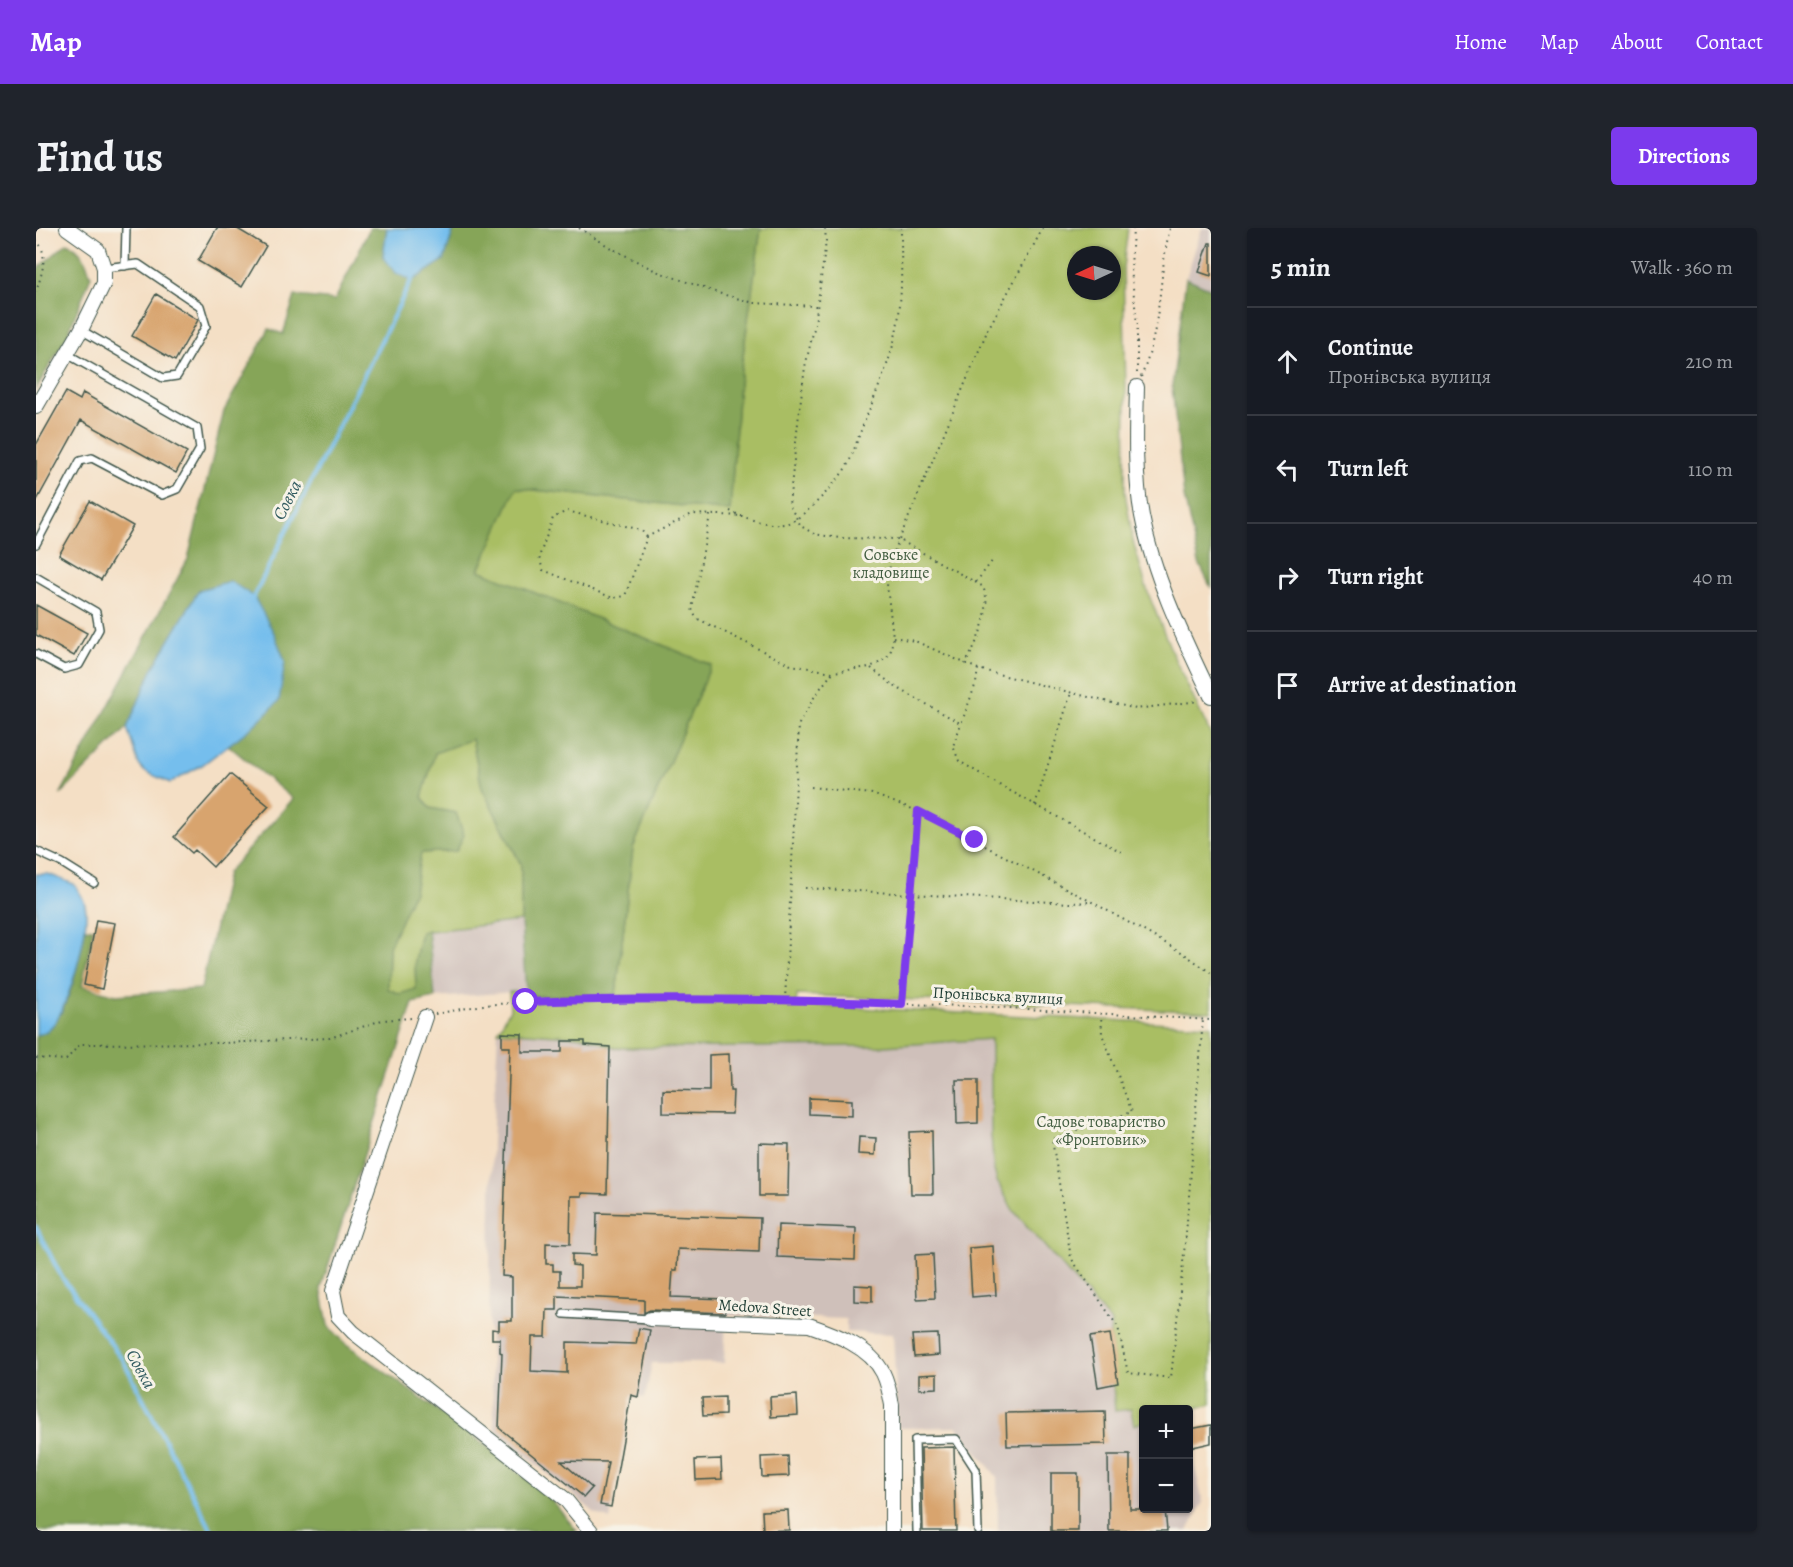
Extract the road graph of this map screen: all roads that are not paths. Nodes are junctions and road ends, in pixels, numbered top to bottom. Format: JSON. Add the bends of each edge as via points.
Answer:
{"nodes":[{"id":1,"x":67,"y":228,"type":"edge"},
{"id":2,"x":126,"y":228,"type":"edge"},
{"id":3,"x":124,"y":266,"type":"junction"},
{"id":4,"x":104,"y":268,"type":"junction"},
{"id":5,"x":81,"y":330,"type":"junction"},
{"id":6,"x":67,"y":354,"type":"junction"},
{"id":7,"x":1137,"y":387,"type":"road end"},
{"id":8,"x":36,"y":407,"type":"edge"},
{"id":9,"x":36,"y":544,"type":"edge"},
{"id":10,"x":36,"y":577,"type":"edge"},
{"id":11,"x":36,"y":654,"type":"edge"},
{"id":12,"x":1207,"y":698,"type":"edge"},
{"id":13,"x":36,"y":851,"type":"edge"},
{"id":14,"x":94,"y":883,"type":"dead end"},
{"id":15,"x":425,"y":1017,"type":"road end"},
{"id":16,"x":564,"y":1314,"type":"dead end"},
{"id":17,"x":650,"y":1319,"type":"joint"},
{"id":18,"x":591,"y":1531,"type":"edge"},
{"id":19,"x":892,"y":1531,"type":"edge"},
{"id":20,"x":917,"y":1531,"type":"edge"},
{"id":21,"x":978,"y":1531,"type":"edge"}],
"edges":[{"from":1,"to":4,"type":"street","via":[[98,250]]},
{"from":2,"to":3,"type":"lane"},
{"from":3,"to":4,"type":"lane"},
{"from":3,"to":5,"type":"lane","via":[[138,264],[200,306],[206,326],[177,376],[162,378]]},
{"from":4,"to":5,"type":"street","via":[[104,283]]},
{"from":5,"to":6,"type":"street"},
{"from":6,"to":8,"type":"street"},
{"from":6,"to":9,"type":"lane","via":[[196,428],[200,449],[177,489],[162,495],[92,458],[81,461]]},
{"from":7,"to":12,"type":"street","via":[[1137,475],[1142,516],[1158,573]]},
{"from":10,"to":11,"type":"lane","via":[[96,612],[99,629],[79,665],[64,669]]},
{"from":13,"to":14,"type":"lane"},
{"from":15,"to":18,"type":"street","via":[[333,1291],[338,1316],[353,1332],[565,1499]]},
{"from":16,"to":17,"type":"lane"},
{"from":17,"to":19,"type":"street","name":"Medova Street","via":[[809,1324],[868,1353],[883,1371],[892,1405]]},
{"from":20,"to":21,"type":"lane","via":[[915,1440],[956,1439],[976,1470]]}]}
